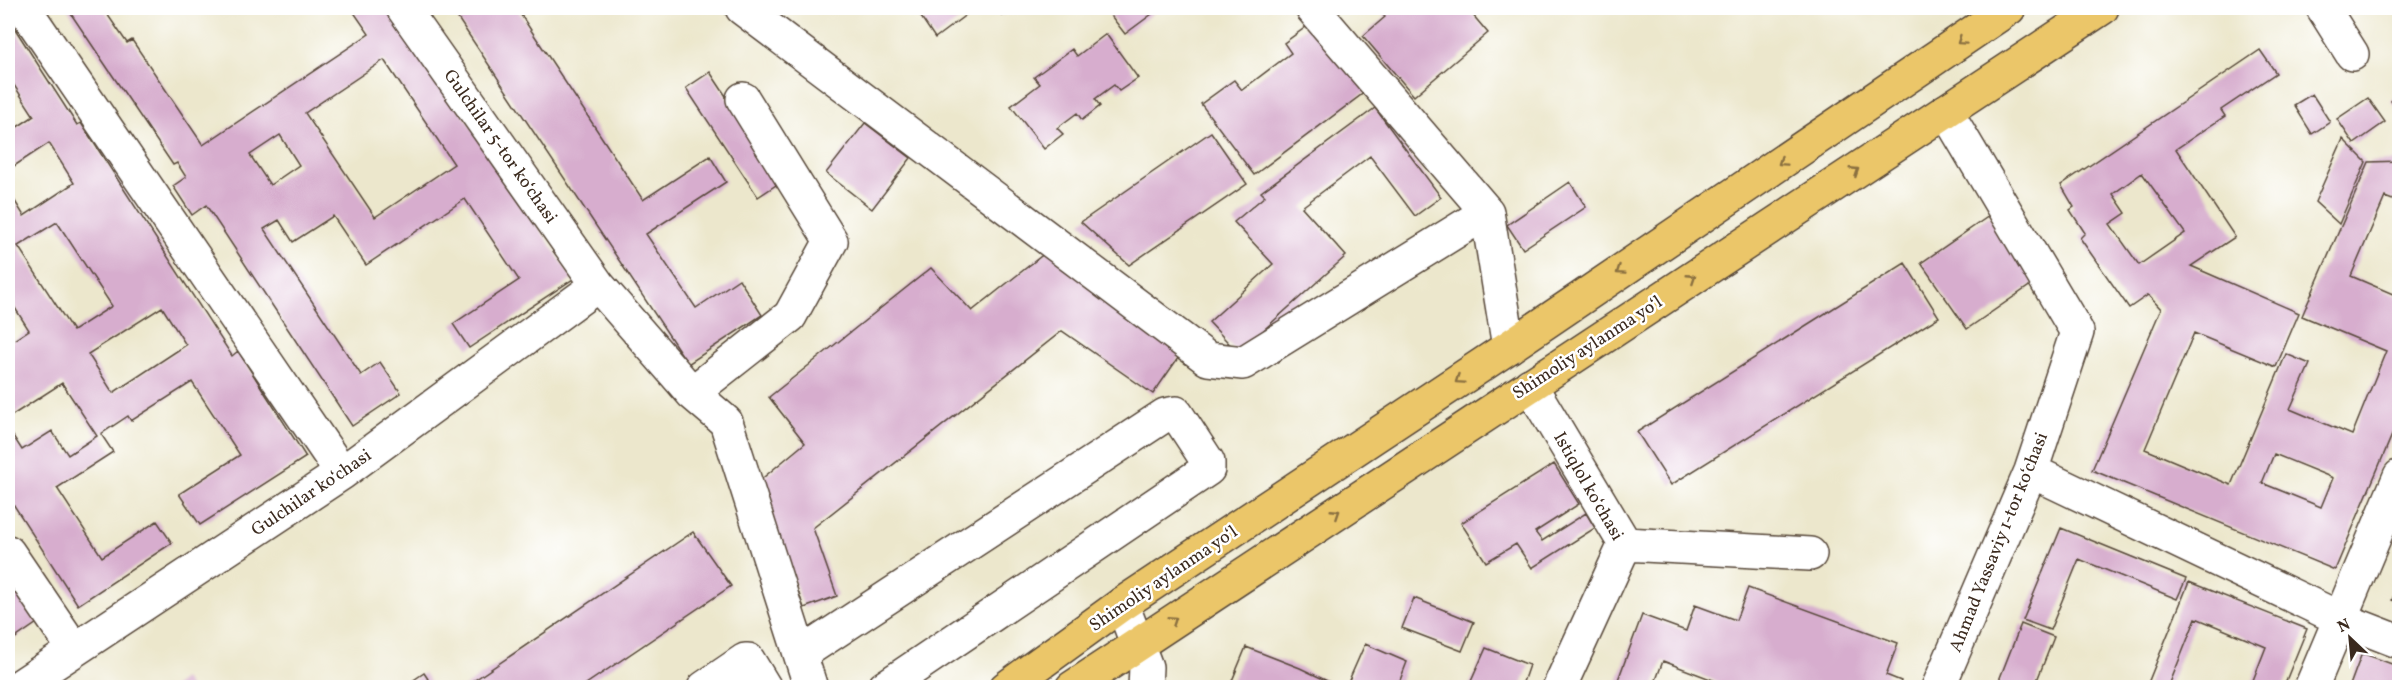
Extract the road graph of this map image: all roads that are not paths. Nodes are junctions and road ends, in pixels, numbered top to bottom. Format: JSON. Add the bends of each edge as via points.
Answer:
{"nodes":[{"id":1,"x":24,"y":8,"type":"edge"},
{"id":2,"x":403,"y":8,"type":"edge"},
{"id":3,"x":741,"y":8,"type":"edge"},
{"id":4,"x":1312,"y":8,"type":"edge"},
{"id":5,"x":2009,"y":8,"type":"edge"},
{"id":6,"x":2102,"y":8,"type":"edge"},
{"id":7,"x":2323,"y":8,"type":"edge"},
{"id":8,"x":2352,"y":54,"type":"dead end"},
{"id":9,"x":743,"y":99,"type":"dead end"},
{"id":10,"x":1946,"y":111,"type":"junction"},
{"id":11,"x":1487,"y":212,"type":"junction"},
{"id":12,"x":598,"y":285,"type":"junction"},
{"id":13,"x":1509,"y":346,"type":"junction"},
{"id":14,"x":1530,"y":385,"type":"junction"},
{"id":15,"x":692,"y":393,"type":"junction"},
{"id":16,"x":2031,"y":471,"type":"junction"},
{"id":17,"x":342,"y":473,"type":"junction"},
{"id":18,"x":2400,"y":476,"type":"edge"},
{"id":19,"x":1625,"y":544,"type":"junction"},
{"id":20,"x":8,"y":552,"type":"edge"},
{"id":21,"x":1810,"y":554,"type":"dead end"},
{"id":22,"x":1122,"y":604,"type":"junction"},
{"id":23,"x":2341,"y":619,"type":"junction"},
{"id":24,"x":2400,"y":642,"type":"edge"},
{"id":25,"x":1137,"y":644,"type":"junction"},
{"id":26,"x":74,"y":649,"type":"junction"},
{"id":27,"x":801,"y":654,"type":"junction"},
{"id":28,"x":16,"y":687,"type":"edge"},
{"id":29,"x":704,"y":687,"type":"edge"},
{"id":30,"x":765,"y":687,"type":"edge"},
{"id":31,"x":811,"y":687,"type":"edge"},
{"id":32,"x":884,"y":687,"type":"edge"},
{"id":33,"x":1006,"y":687,"type":"edge"},
{"id":34,"x":1072,"y":687,"type":"edge"},
{"id":35,"x":1145,"y":687,"type":"edge"},
{"id":36,"x":1559,"y":687,"type":"edge"},
{"id":37,"x":1938,"y":687,"type":"edge"},
{"id":38,"x":2311,"y":687,"type":"edge"}],
"edges":[{"from":1,"to":17,"type":"street"},
{"from":2,"to":12,"type":"street","name":"Gulchilar 5-tor koʻchasi"},
{"from":3,"to":11,"type":"street","via":[[1208,359],[1243,363]]},
{"from":4,"to":11,"type":"street"},
{"from":5,"to":13,"type":"main road","name":"Shimoliy aylanma yoʻl","one_way":true},
{"from":6,"to":10,"type":"main road","name":"Shimoliy aylanma yoʻl"},
{"from":7,"to":8,"type":"street"},
{"from":9,"to":15,"type":"street","via":[[831,241],[790,316]]},
{"from":14,"to":10,"type":"main road","name":"Shimoliy aylanma yoʻl","one_way":true},
{"from":10,"to":16,"type":"street","name":"Ahmad Yassaviy 1-tor koʻchasi","via":[[2077,332]]},
{"from":11,"to":13,"type":"street"},
{"from":12,"to":15,"type":"street","name":"Gulchilar 5-tor koʻchasi"},
{"from":12,"to":17,"type":"street","name":"Gulchilar koʻchasi"},
{"from":13,"to":22,"type":"main road","name":"Shimoliy aylanma yoʻl","one_way":true},
{"from":14,"to":19,"type":"street","name":"Istiqlol ko‘chasi"},
{"from":25,"to":14,"type":"main road","name":"Shimoliy aylanma yoʻl","one_way":true},
{"from":15,"to":27,"type":"street","name":"Gulchilar 5-tor koʻchasi","via":[[726,422]]},
{"from":16,"to":23,"type":"street"},
{"from":16,"to":37,"type":"street","name":"Ahmad Yassaviy 1-tor koʻchasi"},
{"from":17,"to":26,"type":"street","name":"Gulchilar koʻchasi"},
{"from":18,"to":23,"type":"street"},
{"from":19,"to":21,"type":"street"},
{"from":19,"to":36,"type":"street","name":"Istiqlol ko‘chasi"},
{"from":20,"to":26,"type":"street"},
{"from":22,"to":25,"type":"street"},
{"from":22,"to":33,"type":"main road","name":"Shimoliy aylanma yoʻl"},
{"from":23,"to":24,"type":"street"},
{"from":23,"to":38,"type":"street"},
{"from":25,"to":34,"type":"main road","name":"Shimoliy aylanma yoʻl"},
{"from":25,"to":35,"type":"street","via":[[1146,667]]},
{"from":26,"to":28,"type":"street","name":"Gulchilar koʻchasi"},
{"from":27,"to":31,"type":"street","name":"Gulchilar 5-tor koʻchasi"},
{"from":27,"to":32,"type":"street","via":[[1165,414],[1176,413],[1208,462],[1208,469]]},
{"from":29,"to":30,"type":"street","via":[[745,660]]}]}
